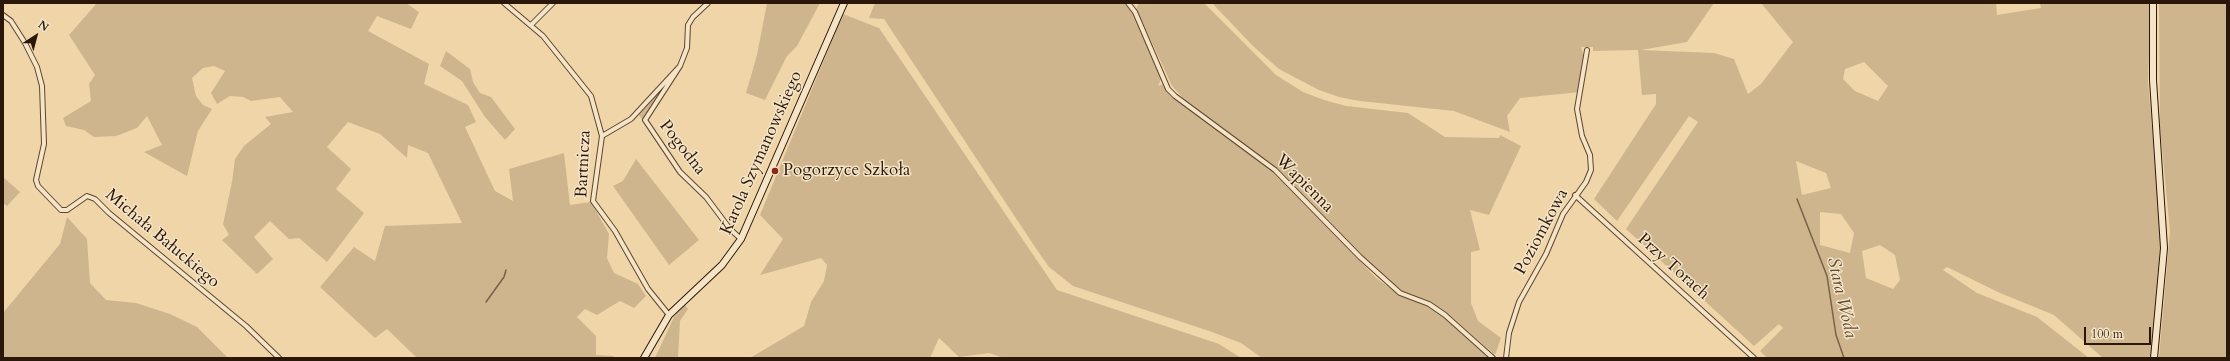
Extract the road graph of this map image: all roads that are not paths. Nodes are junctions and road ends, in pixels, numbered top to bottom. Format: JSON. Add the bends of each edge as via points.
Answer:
{"nodes":[{"id":1,"x":504,"y":3,"type":"edge"},
{"id":2,"x":553,"y":3,"type":"edge"},
{"id":3,"x":708,"y":3,"type":"edge"},
{"id":4,"x":844,"y":3,"type":"edge"},
{"id":5,"x":1128,"y":3,"type":"edge"},
{"id":6,"x":2152,"y":3,"type":"edge"},
{"id":7,"x":3,"y":15,"type":"edge"},
{"id":8,"x":531,"y":25,"type":"junction"},
{"id":9,"x":1587,"y":50,"type":"dead end"},
{"id":10,"x":680,"y":66,"type":"junction"},
{"id":11,"x":602,"y":136,"type":"junction"},
{"id":12,"x":1575,"y":195,"type":"junction"},
{"id":13,"x":741,"y":239,"type":"junction"},
{"id":14,"x":669,"y":315,"type":"junction"},
{"id":15,"x":279,"y":358,"type":"edge"},
{"id":16,"x":644,"y":358,"type":"edge"},
{"id":17,"x":1493,"y":358,"type":"edge"},
{"id":18,"x":1506,"y":358,"type":"edge"},
{"id":19,"x":1754,"y":358,"type":"edge"},
{"id":20,"x":2154,"y":358,"type":"edge"}],
"edges":[{"from":1,"to":8,"type":"street","name":"Bartnicza"},
{"from":2,"to":8,"type":"street"},
{"from":3,"to":10,"type":"street","via":[[688,25],[686,48]]},
{"from":4,"to":13,"type":"street","name":"Karola Szymanowskiego"},
{"from":5,"to":17,"type":"street","name":"Wapienna","via":[[1135,12],[1168,89],[1275,170],[1335,232],[1400,293],[1429,304],[1446,315]]},
{"from":6,"to":20,"type":"street","via":[[2153,80],[2164,231]]},
{"from":7,"to":15,"type":"street","name":"Michała Bałuckiego","via":[[11,21],[24,43],[37,67],[42,86],[44,144],[36,180],[38,186],[61,210],[67,210],[87,196],[95,199],[108,213],[246,326]]},
{"from":8,"to":11,"type":"street","name":"Bartnicza","via":[[562,57],[591,96]]},
{"from":9,"to":12,"type":"street","name":"Poziomkowa","via":[[1578,97],[1579,122],[1592,163],[1590,176]]},
{"from":10,"to":11,"type":"street","via":[[631,119]]},
{"from":10,"to":13,"type":"street","name":"Pogodna","via":[[645,120],[680,172],[706,197],[730,229]]},
{"from":11,"to":14,"type":"street","name":"Bartnicza","via":[[593,201],[616,231],[648,289]]},
{"from":12,"to":18,"type":"street","name":"Poziomkowa","via":[[1519,302],[1509,333]]},
{"from":12,"to":19,"type":"street","name":"Przy Torach"},
{"from":13,"to":14,"type":"street","name":"Karola Szymanowskiego","via":[[722,265]]},
{"from":14,"to":16,"type":"street","name":"Karola Szymanowskiego"}]}
